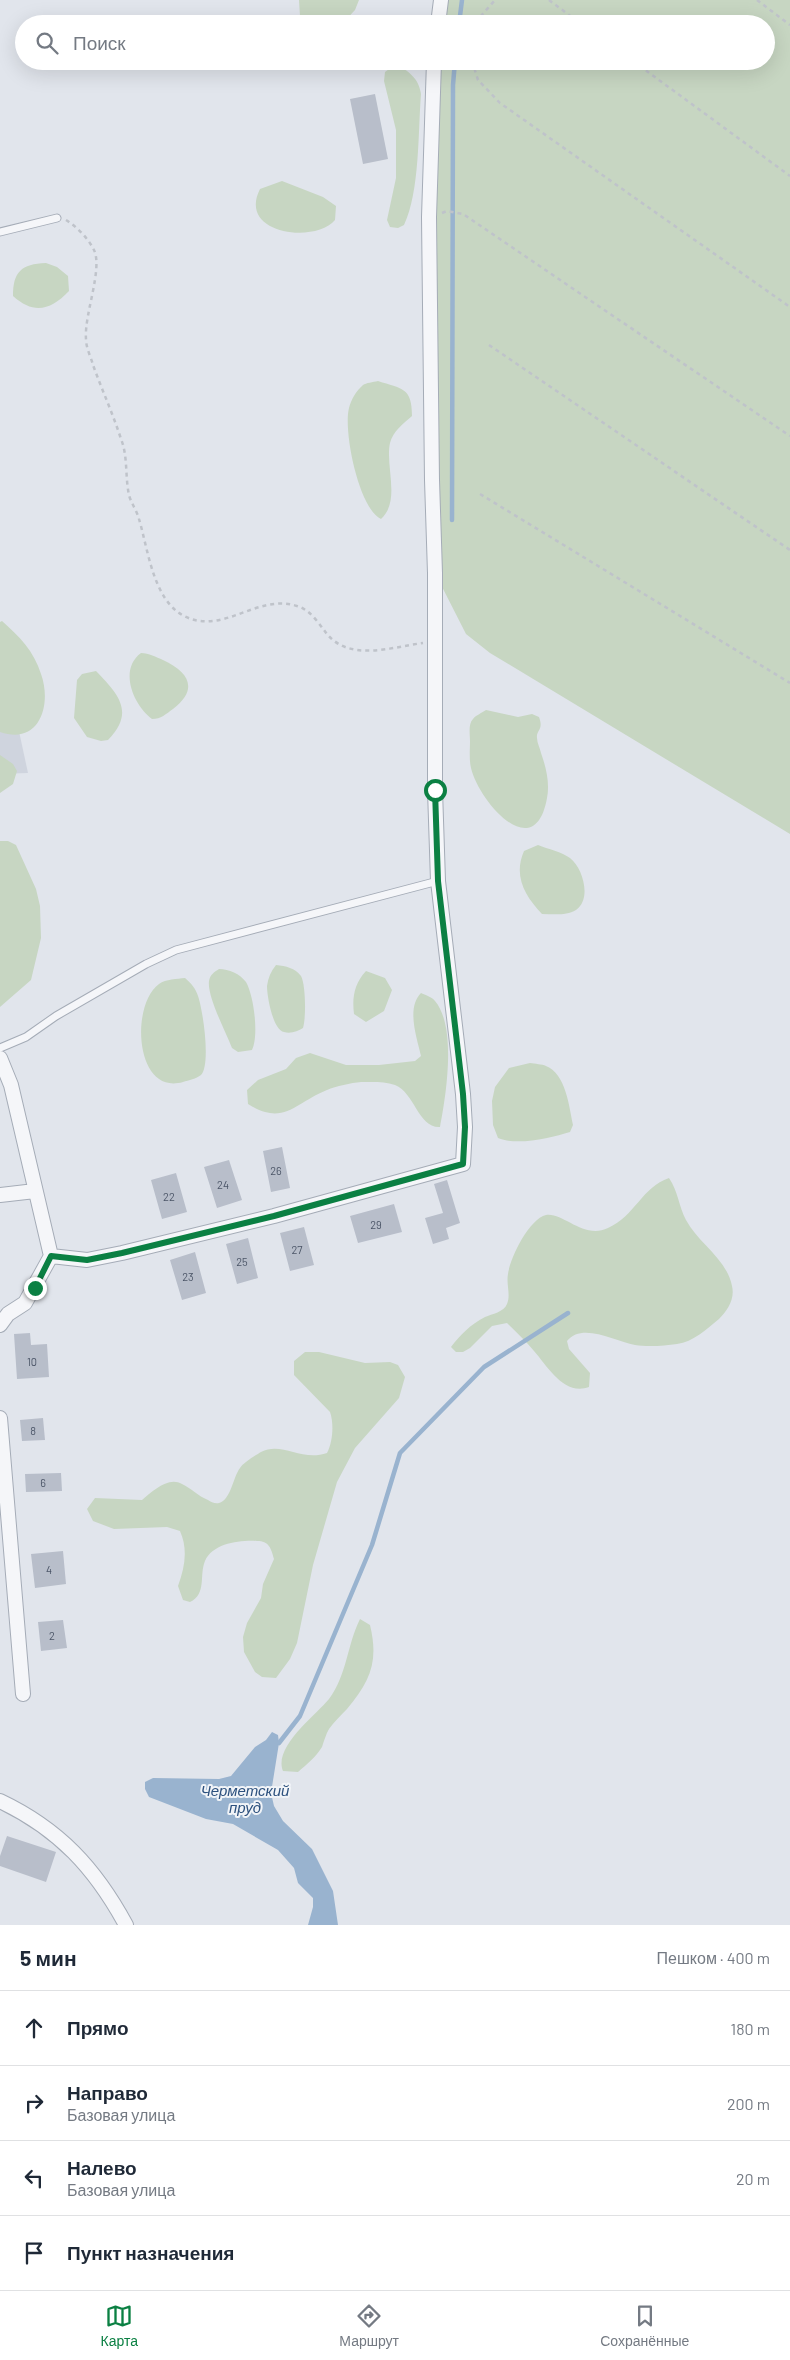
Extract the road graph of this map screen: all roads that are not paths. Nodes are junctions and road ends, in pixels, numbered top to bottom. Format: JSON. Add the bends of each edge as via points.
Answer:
{"nodes":[{"id":1,"x":441,"y":0,"type":"edge"},
{"id":2,"x":439,"y":15,"type":"edge"},
{"id":3,"x":434,"y":70,"type":"edge"},
{"id":4,"x":57,"y":218,"type":"road end"},
{"id":5,"x":0,"y":232,"type":"edge"},
{"id":6,"x":438,"y":881,"type":"junction"},
{"id":7,"x":0,"y":1048,"type":"edge"},
{"id":8,"x":0,"y":1058,"type":"edge"},
{"id":9,"x":35,"y":1191,"type":"junction"},
{"id":10,"x":0,"y":1195,"type":"edge"},
{"id":11,"x":51,"y":1256,"type":"junction"},
{"id":12,"x":0,"y":1325,"type":"edge"},
{"id":13,"x":0,"y":1418,"type":"edge"},
{"id":14,"x":23,"y":1694,"type":"dead end"},
{"id":15,"x":0,"y":1801,"type":"edge"},
{"id":16,"x":126,"y":1925,"type":"edge"}],
"edges":[{"from":1,"to":2,"type":"street"},
{"from":3,"to":6,"type":"street","via":[[429,217]]},
{"from":4,"to":5,"type":"lane"},
{"from":6,"to":7,"type":"lane","via":[[176,950],[56,1016],[26,1037]]},
{"from":6,"to":11,"type":"street","via":[[463,1094],[463,1164],[274,1216],[122,1253],[87,1260]]},
{"from":8,"to":9,"type":"street","via":[[11,1084]]},
{"from":9,"to":10,"type":"street"},
{"from":9,"to":11,"type":"street"},
{"from":11,"to":12,"type":"street","via":[[25,1303],[8,1314]]},
{"from":13,"to":14,"type":"street"},
{"from":15,"to":16,"type":"street","via":[[61,1838],[97,1877]]}]}
